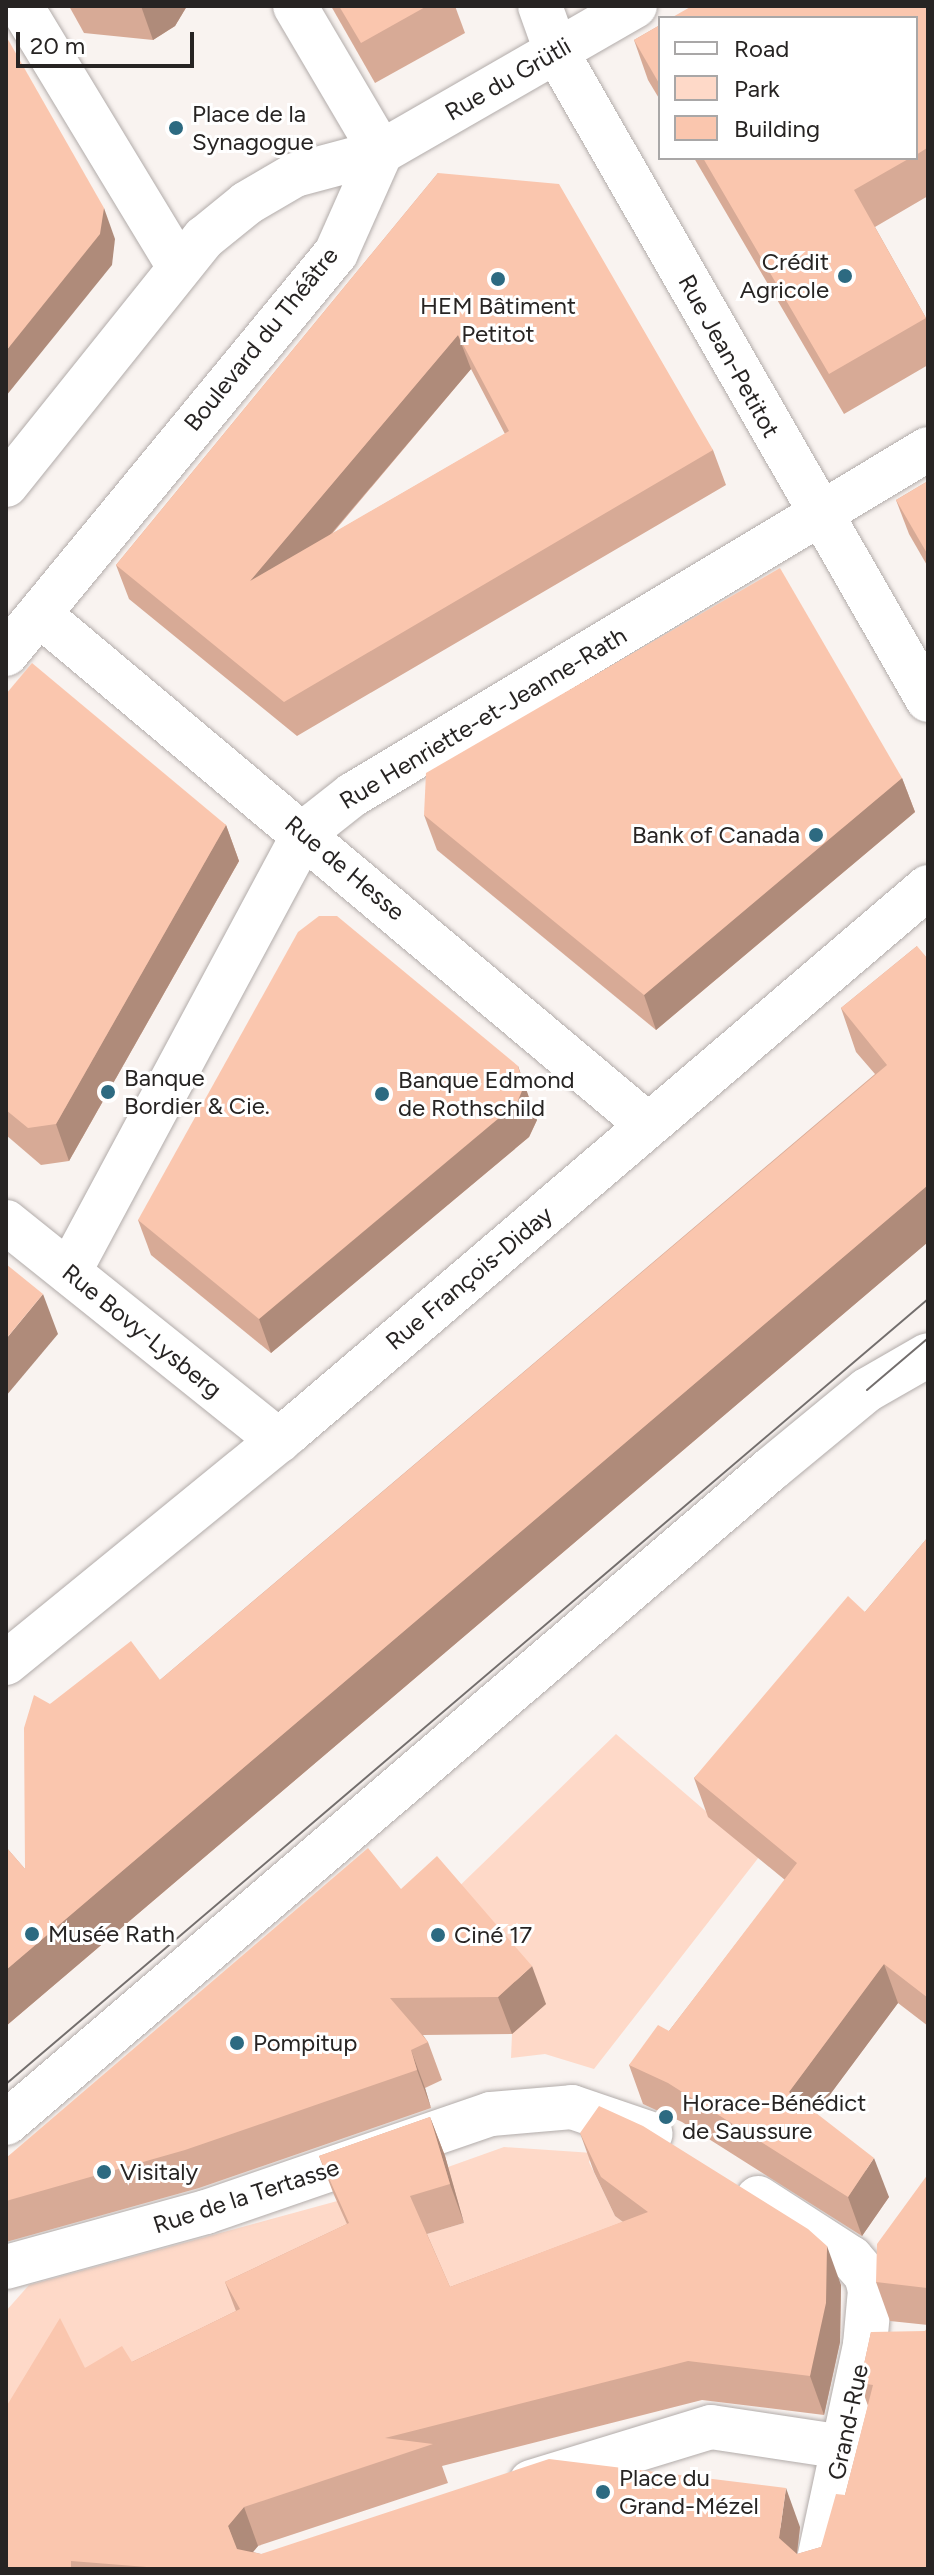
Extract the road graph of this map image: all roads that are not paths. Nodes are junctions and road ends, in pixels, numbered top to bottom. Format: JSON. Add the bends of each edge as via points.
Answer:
{"nodes":[{"id":1,"x":21,"y":6,"type":"edge"},
{"id":2,"x":295,"y":6,"type":"edge"},
{"id":3,"x":540,"y":6,"type":"edge"},
{"id":4,"x":635,"y":6,"type":"edge"},
{"id":5,"x":556,"y":51,"type":"junction"},
{"id":6,"x":381,"y":152,"type":"junction"},
{"id":7,"x":179,"y":267,"type":"junction"},
{"id":8,"x":928,"y":449,"type":"edge"},
{"id":9,"x":6,"y":485,"type":"edge"},
{"id":10,"x":819,"y":515,"type":"junction"},
{"id":11,"x":39,"y":614,"type":"junction"},
{"id":12,"x":6,"y":654,"type":"edge"},
{"id":13,"x":928,"y":700,"type":"edge"},
{"id":14,"x":305,"y":832,"type":"junction"},
{"id":15,"x":928,"y":887,"type":"edge"},
{"id":16,"x":648,"y":1125,"type":"junction"},
{"id":17,"x":6,"y":1222,"type":"edge"},
{"id":18,"x":69,"y":1272,"type":"junction"},
{"id":19,"x":928,"y":1355,"type":"edge"},
{"id":20,"x":279,"y":1441,"type":"junction"},
{"id":21,"x":6,"y":1663,"type":"edge"},
{"id":22,"x":6,"y":2123,"type":"edge"},
{"id":23,"x":682,"y":2151,"type":"edge"},
{"id":24,"x":721,"y":2175,"type":"edge"},
{"id":25,"x":893,"y":2236,"type":"edge"},
{"id":26,"x":6,"y":2267,"type":"edge"},
{"id":27,"x":866,"y":2275,"type":"junction"},
{"id":28,"x":865,"y":2345,"type":"junction"},
{"id":29,"x":912,"y":2347,"type":"edge"},
{"id":30,"x":843,"y":2447,"type":"junction"},
{"id":31,"x":487,"y":2497,"type":"edge"},
{"id":32,"x":817,"y":2569,"type":"edge"}],
"edges":[{"from":1,"to":7,"type":"street"},
{"from":2,"to":6,"type":"street"},
{"from":3,"to":5,"type":"street","name":"Rue Jean-Petitot"},
{"from":4,"to":5,"type":"street","name":"Rue du Grütli"},
{"from":5,"to":6,"type":"street","name":"Rue du Grütli"},
{"from":5,"to":10,"type":"street","name":"Rue Jean-Petitot"},
{"from":6,"to":7,"type":"street","via":[[295,175],[247,203]]},
{"from":6,"to":11,"type":"street","name":"Boulevard du Théâtre","via":[[336,253]]},
{"from":7,"to":9,"type":"street"},
{"from":8,"to":10,"type":"street","name":"Rue Henriette-et-Jeanne-Rath"},
{"from":10,"to":13,"type":"street","name":"Rue Jean-Petitot"},
{"from":10,"to":14,"type":"street","name":"Rue Henriette-et-Jeanne-Rath","via":[[352,795]]},
{"from":11,"to":12,"type":"street","name":"Boulevard du Théâtre"},
{"from":11,"to":14,"type":"street","name":"Rue de Hesse"},
{"from":14,"to":16,"type":"street","name":"Rue de Hesse"},
{"from":14,"to":18,"type":"street","name":"Rue Henriette-et-Jeanne-Rath"},
{"from":15,"to":16,"type":"street","name":"Rue François-Diday"},
{"from":16,"to":20,"type":"street","name":"Rue François-Diday"},
{"from":17,"to":18,"type":"street","name":"Rue Bovy-Lysberg"},
{"from":18,"to":20,"type":"street","name":"Rue Bovy-Lysberg"},
{"from":19,"to":22,"type":"street","via":[[867,1390]]},
{"from":20,"to":21,"type":"street","name":"Rue François-Diday"},
{"from":23,"to":26,"type":"street","name":"Rue de la Tertasse","via":[[608,2115],[572,2107],[491,2114],[206,2212]]},
{"from":24,"to":27,"type":"street","via":[[838,2248]]},
{"from":25,"to":27,"type":"street"},
{"from":27,"to":28,"type":"street","name":"Grand-Rue"},
{"from":28,"to":29,"type":"street"},
{"from":28,"to":30,"type":"street","name":"Grand-Rue"},
{"from":30,"to":31,"type":"street","via":[[711,2427]]},
{"from":30,"to":32,"type":"street","name":"Grand-Rue"}]}
